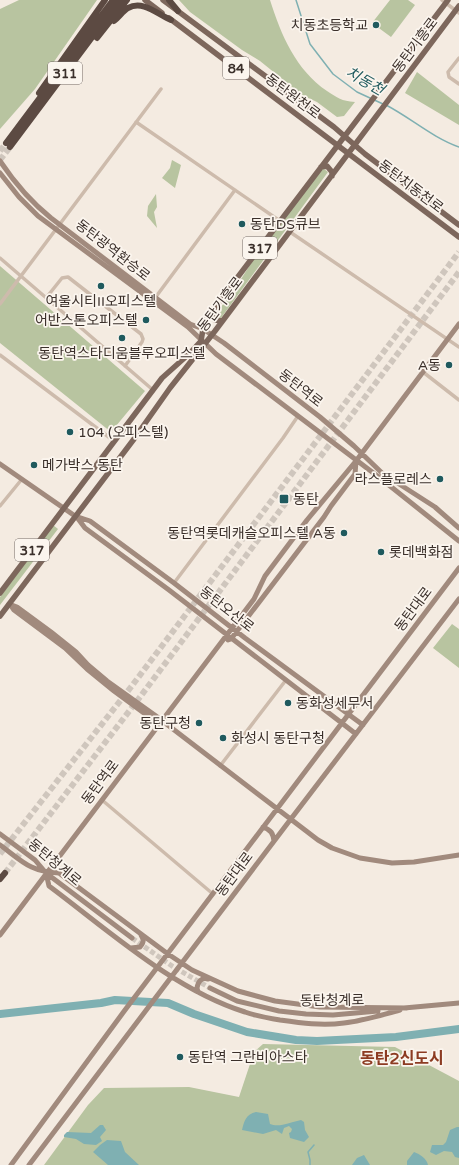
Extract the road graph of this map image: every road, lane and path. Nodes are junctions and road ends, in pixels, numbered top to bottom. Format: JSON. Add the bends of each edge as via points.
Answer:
{"nodes":[{"id":1,"x":102,"y":0,"type":"edge"},
{"id":2,"x":105,"y":0,"type":"edge"},
{"id":3,"x":113,"y":0,"type":"edge"},
{"id":4,"x":120,"y":0,"type":"edge"},
{"id":5,"x":127,"y":0,"type":"edge"},
{"id":6,"x":145,"y":0,"type":"edge"},
{"id":7,"x":162,"y":0,"type":"edge"},
{"id":8,"x":169,"y":0,"type":"edge"},
{"id":9,"x":445,"y":1,"type":"edge"},
{"id":10,"x":458,"y":10,"type":"edge"},
{"id":11,"x":178,"y":11,"type":"junction"},
{"id":12,"x":91,"y":19,"type":"junction"},
{"id":13,"x":171,"y":20,"type":"junction"},
{"id":14,"x":104,"y":29,"type":"junction"},
{"id":15,"x":459,"y":58,"type":"edge"},
{"id":16,"x":459,"y":84,"type":"edge"},
{"id":17,"x":161,"y":89,"type":"dead end"},
{"id":18,"x":32,"y":117,"type":"junction"},
{"id":19,"x":136,"y":122,"type":"junction"},
{"id":20,"x":17,"y":128,"type":"junction"},
{"id":21,"x":344,"y":136,"type":"junction"},
{"id":22,"x":337,"y":145,"type":"junction"},
{"id":23,"x":355,"y":145,"type":"junction"},
{"id":24,"x":349,"y":154,"type":"junction"},
{"id":25,"x":0,"y":161,"type":"edge"},
{"id":26,"x":320,"y":167,"type":"junction"},
{"id":27,"x":0,"y":173,"type":"edge"},
{"id":28,"x":332,"y":176,"type":"junction"},
{"id":29,"x":235,"y":190,"type":"junction"},
{"id":30,"x":280,"y":221,"type":"junction"},
{"id":31,"x":59,"y":224,"type":"junction"},
{"id":32,"x":459,"y":225,"type":"edge"},
{"id":33,"x":55,"y":230,"type":"junction"},
{"id":34,"x":290,"y":232,"type":"junction"},
{"id":35,"x":459,"y":237,"type":"edge"},
{"id":36,"x":0,"y":258,"type":"edge"},
{"id":37,"x":21,"y":276,"type":"junction"},
{"id":38,"x":46,"y":298,"type":"junction"},
{"id":39,"x":155,"y":298,"type":"junction"},
{"id":40,"x":0,"y":304,"type":"edge"},
{"id":41,"x":212,"y":311,"type":"junction"},
{"id":42,"x":222,"y":321,"type":"junction"},
{"id":43,"x":459,"y":324,"type":"edge"},
{"id":44,"x":203,"y":330,"type":"junction"},
{"id":45,"x":212,"y":335,"type":"junction"},
{"id":46,"x":448,"y":339,"type":"junction"},
{"id":47,"x":203,"y":342,"type":"junction"},
{"id":48,"x":224,"y":343,"type":"joint"},
{"id":49,"x":459,"y":347,"type":"edge"},
{"id":50,"x":216,"y":354,"type":"joint"},
{"id":51,"x":0,"y":355,"type":"edge"},
{"id":52,"x":125,"y":366,"type":"junction"},
{"id":53,"x":423,"y":372,"type":"junction"},
{"id":54,"x":153,"y":390,"type":"junction"},
{"id":55,"x":459,"y":400,"type":"edge"},
{"id":56,"x":298,"y":416,"type":"junction"},
{"id":57,"x":114,"y":441,"type":"junction"},
{"id":58,"x":362,"y":454,"type":"junction"},
{"id":59,"x":356,"y":461,"type":"junction"},
{"id":60,"x":0,"y":464,"type":"edge"},
{"id":61,"x":381,"y":476,"type":"junction"},
{"id":62,"x":22,"y":479,"type":"junction"},
{"id":63,"x":333,"y":489,"type":"junction"},
{"id":64,"x":339,"y":494,"type":"junction"},
{"id":65,"x":0,"y":506,"type":"edge"},
{"id":66,"x":64,"y":508,"type":"junction"},
{"id":67,"x":75,"y":516,"type":"junction"},
{"id":68,"x":459,"y":528,"type":"edge"},
{"id":69,"x":459,"y":541,"type":"edge"},
{"id":70,"x":459,"y":569,"type":"edge"},
{"id":71,"x":174,"y":584,"type":"junction"},
{"id":72,"x":0,"y":593,"type":"edge"},
{"id":73,"x":459,"y":599,"type":"edge"},
{"id":74,"x":9,"y":604,"type":"junction"},
{"id":75,"x":0,"y":616,"type":"edge"},
{"id":76,"x":234,"y":630,"type":"junction"},
{"id":77,"x":229,"y":637,"type":"junction"},
{"id":78,"x":286,"y":680,"type":"junction"},
{"id":79,"x":329,"y":700,"type":"junction"},
{"id":80,"x":322,"y":709,"type":"junction"},
{"id":81,"x":348,"y":714,"type":"junction"},
{"id":82,"x":162,"y":721,"type":"junction"},
{"id":83,"x":342,"y":723,"type":"junction"},
{"id":84,"x":363,"y":725,"type":"junction"},
{"id":85,"x":356,"y":734,"type":"junction"},
{"id":86,"x":220,"y":766,"type":"junction"},
{"id":87,"x":102,"y":800,"type":"junction"},
{"id":88,"x":277,"y":809,"type":"junction"},
{"id":89,"x":290,"y":819,"type":"junction"},
{"id":90,"x":263,"y":827,"type":"junction"},
{"id":91,"x":0,"y":834,"type":"edge"},
{"id":92,"x":274,"y":841,"type":"junction"},
{"id":93,"x":0,"y":845,"type":"edge"},
{"id":94,"x":459,"y":855,"type":"edge"},
{"id":95,"x":5,"y":873,"type":"tunnel mouth"},
{"id":96,"x":46,"y":873,"type":"junction"},
{"id":97,"x":0,"y":879,"type":"edge"},
{"id":98,"x":213,"y":894,"type":"junction"},
{"id":99,"x":140,"y":934,"type":"junction"},
{"id":100,"x":0,"y":935,"type":"edge"},
{"id":101,"x":132,"y":938,"type":"tunnel mouth"},
{"id":102,"x":131,"y":948,"type":"junction"},
{"id":103,"x":168,"y":954,"type":"junction"},
{"id":104,"x":182,"y":963,"type":"junction"},
{"id":105,"x":158,"y":967,"type":"junction"},
{"id":106,"x":172,"y":976,"type":"junction"},
{"id":107,"x":209,"y":979,"type":"junction"},
{"id":108,"x":210,"y":988,"type":"tunnel mouth"},
{"id":109,"x":198,"y":992,"type":"junction"},
{"id":110,"x":459,"y":1003,"type":"edge"},
{"id":111,"x":407,"y":1008,"type":"junction"},
{"id":112,"x":11,"y":1165,"type":"edge"},
{"id":113,"x":29,"y":1165,"type":"edge"}],
"edges":[{"from":1,"to":12,"type":"highway"},
{"from":2,"to":12,"type":"highway"},
{"from":3,"to":20,"type":"highway","number":"311"},
{"from":4,"to":18,"type":"highway","number":"311"},
{"from":5,"to":14,"type":"highway"},
{"from":6,"to":13,"type":"main road","name":"동탄원천로","number":"84"},
{"from":7,"to":11,"type":"main road","name":"동탄원천로","number":"84"},
{"from":8,"to":11,"type":"highway"},
{"from":9,"to":10,"type":"street"},
{"from":9,"to":21,"type":"main road","name":"동탄기흥로","number":"317"},
{"from":10,"to":23,"type":"main road","name":"동탄기흥로","number":"317"},
{"from":11,"to":21,"type":"main road","name":"동탄원천로","number":"84"},
{"from":12,"to":20,"type":"highway","via":[[46,81]]},
{"from":13,"to":14,"type":"highway","via":[[150,7],[139,5],[128,8]]},
{"from":13,"to":22,"type":"main road","name":"동탄원천로","number":"84"},
{"from":14,"to":18,"type":"highway","via":[[50,99]]},
{"from":15,"to":16,"type":"street","via":[[448,72],[449,77]]},
{"from":17,"to":19,"type":"street"},
{"from":18,"to":20,"type":"highway","number":"311","via":[[8,145]]},
{"from":19,"to":29,"type":"street"},
{"from":19,"to":31,"type":"street"},
{"from":21,"to":22,"type":"main road","name":"동탄기흥로","number":"317"},
{"from":21,"to":23,"type":"main road","name":"동탄원천로","number":"84"},
{"from":22,"to":24,"type":"main road","name":"동탄원천로","number":"84"},
{"from":22,"to":26,"type":"main road","name":"동탄기흥로","number":"317"},
{"from":23,"to":24,"type":"main road","name":"동탄기흥로","number":"317"},
{"from":23,"to":32,"type":"main road","name":"동탄치동천로","number":"84"},
{"from":24,"to":28,"type":"main road","name":"동탄기흥로","number":"317"},
{"from":24,"to":35,"type":"main road","name":"동탄치동천로","number":"84"},
{"from":25,"to":31,"type":"street","name":"동탄광역환승로","via":[[34,203]]},
{"from":26,"to":28,"type":"main road","via":[[327,166]]},
{"from":26,"to":30,"type":"main road","name":"동탄기흥로","number":"317"},
{"from":27,"to":33,"type":"street","name":"동탄광역환승로","via":[[34,212]]},
{"from":28,"to":34,"type":"main road","name":"동탄기흥로","number":"317"},
{"from":29,"to":30,"type":"street"},
{"from":29,"to":39,"type":"street"},
{"from":30,"to":41,"type":"main road","name":"동탄기흥로","number":"317"},
{"from":31,"to":33,"type":"street"},
{"from":31,"to":39,"type":"street","name":"동탄광역환승로"},
{"from":33,"to":37,"type":"street"},
{"from":33,"to":47,"type":"street","name":"동탄광역환승로","via":[[188,327]]},
{"from":34,"to":42,"type":"main road","name":"동탄기흥로","number":"317"},
{"from":34,"to":46,"type":"street"},
{"from":36,"to":37,"type":"street"},
{"from":37,"to":38,"type":"street"},
{"from":37,"to":40,"type":"street"},
{"from":38,"to":52,"type":"street"},
{"from":38,"to":52,"type":"street","via":[[62,278],[68,277],[141,334],[142,342]]},
{"from":39,"to":44,"type":"street","name":"동탄광역환승로","via":[[190,324]]},
{"from":41,"to":42,"type":"main road","via":[[215,320]]},
{"from":41,"to":44,"type":"main road","name":"동탄기흥로","number":"317","via":[[204,322]]},
{"from":42,"to":45,"type":"main road","name":"동탄기흥로","number":"317"},
{"from":43,"to":46,"type":"street","name":"동탄역로"},
{"from":44,"to":45,"type":"street","name":"동탄광역환승로"},
{"from":44,"to":47,"type":"main road","name":"동탄기흥로","number":"317"},
{"from":45,"to":47,"type":"main road","name":"동탄기흥로","number":"317"},
{"from":45,"to":48,"type":"street","name":"동탄광역환승로"},
{"from":46,"to":49,"type":"street"},
{"from":46,"to":53,"type":"street","name":"동탄역로"},
{"from":47,"to":50,"type":"street","name":"동탄광역환승로"},
{"from":47,"to":54,"type":"main road","name":"동탄기흥로","number":"317","via":[[162,378]]},
{"from":47,"to":67,"type":"main road","name":"동탄기흥로","number":"317"},
{"from":48,"to":58,"type":"street","name":"동탄역로","via":[[320,417]]},
{"from":50,"to":56,"type":"street","name":"동탄역로"},
{"from":51,"to":57,"type":"street"},
{"from":52,"to":54,"type":"street"},
{"from":53,"to":55,"type":"street"},
{"from":53,"to":58,"type":"street","name":"동탄역로"},
{"from":54,"to":57,"type":"main road","name":"동탄기흥로","number":"317"},
{"from":56,"to":59,"type":"street","name":"동탄역로"},
{"from":56,"to":71,"type":"street"},
{"from":57,"to":66,"type":"main road","name":"동탄기흥로","number":"317"},
{"from":58,"to":59,"type":"street","name":"동탄역로"},
{"from":58,"to":61,"type":"street","name":"동탄역로"},
{"from":59,"to":61,"type":"street","name":"동탄역로"},
{"from":59,"to":63,"type":"street","name":"동탄역로"},
{"from":59,"to":64,"type":"street","name":"동탄역로","via":[[354,474]]},
{"from":60,"to":62,"type":"street","name":"동탄오산로"},
{"from":61,"to":68,"type":"street","name":"동탄역로","via":[[435,507]]},
{"from":61,"to":69,"type":"street"},
{"from":62,"to":65,"type":"street"},
{"from":62,"to":66,"type":"street","name":"동탄오산로"},
{"from":63,"to":64,"type":"street"},
{"from":63,"to":76,"type":"street","name":"동탄역로","via":[[265,576]]},
{"from":64,"to":76,"type":"street","name":"동탄역로","via":[[324,517]]},
{"from":66,"to":67,"type":"street","name":"동탄오산로"},
{"from":66,"to":72,"type":"main road","name":"동탄기흥로","number":"317"},
{"from":67,"to":71,"type":"street","name":"동탄오산로","via":[[90,521]]},
{"from":67,"to":74,"type":"main road","name":"동탄기흥로","number":"317"},
{"from":67,"to":77,"type":"street","name":"동탄오산로","via":[[85,528]]},
{"from":70,"to":81,"type":"street","name":"동탄대로"},
{"from":71,"to":76,"type":"street","name":"동탄오산로"},
{"from":73,"to":84,"type":"street","name":"동탄대로"},
{"from":74,"to":75,"type":"main road","name":"동탄기흥로","number":"317"},
{"from":74,"to":82,"type":"street","via":[[109,687],[152,719]]},
{"from":76,"to":77,"type":"street","name":"동탄역로"},
{"from":76,"to":79,"type":"street","name":"동탄오산로"},
{"from":77,"to":78,"type":"street","name":"동탄오산로"},
{"from":77,"to":82,"type":"street","name":"동탄역로","via":[[220,645]]},
{"from":78,"to":80,"type":"street","name":"동탄오산로"},
{"from":78,"to":86,"type":"street"},
{"from":79,"to":80,"type":"street","via":[[327,707]]},
{"from":79,"to":81,"type":"street","name":"동탄오산로"},
{"from":80,"to":83,"type":"street","name":"동탄오산로"},
{"from":81,"to":83,"type":"street","name":"동탄대로"},
{"from":81,"to":84,"type":"street","name":"동탄오산로"},
{"from":82,"to":86,"type":"street"},
{"from":82,"to":87,"type":"street","name":"동탄역로"},
{"from":83,"to":85,"type":"street","name":"동탄오산로"},
{"from":83,"to":88,"type":"street","name":"동탄대로"},
{"from":84,"to":85,"type":"street","name":"동탄대로"},
{"from":85,"to":89,"type":"street","name":"동탄대로"},
{"from":86,"to":88,"type":"street"},
{"from":87,"to":96,"type":"street","name":"동탄역로"},
{"from":87,"to":98,"type":"street","name":"동탄대로"},
{"from":88,"to":89,"type":"street"},
{"from":88,"to":90,"type":"street","name":"동탄대로"},
{"from":89,"to":92,"type":"street","name":"동탄대로"},
{"from":89,"to":94,"type":"street","via":[[332,848],[368,860],[414,862]]},
{"from":90,"to":92,"type":"street","via":[[271,830]]},
{"from":90,"to":98,"type":"street","name":"동탄대로"},
{"from":91,"to":96,"type":"street","name":"동탄청계로","via":[[35,860]]},
{"from":92,"to":104,"type":"street","name":"동탄대로"},
{"from":93,"to":96,"type":"street","via":[[30,868]]},
{"from":95,"to":97,"type":"highway"},
{"from":96,"to":99,"type":"street","via":[[59,873]]},
{"from":96,"to":100,"type":"street","name":"동탄역로"},
{"from":96,"to":101,"type":"street","name":"동탄청계로"},
{"from":96,"to":102,"type":"street","via":[[49,886]]},
{"from":98,"to":103,"type":"street","name":"동탄대로"},
{"from":99,"to":102,"type":"street","via":[[144,939],[143,943],[140,947]]},
{"from":99,"to":103,"type":"street"},
{"from":102,"to":105,"type":"street"},
{"from":103,"to":104,"type":"street"},
{"from":103,"to":105,"type":"street","name":"동탄대로"},
{"from":104,"to":106,"type":"street","name":"동탄대로"},
{"from":104,"to":107,"type":"street"},
{"from":105,"to":106,"type":"street"},
{"from":105,"to":112,"type":"street","name":"동탄대로"},
{"from":106,"to":109,"type":"street"},
{"from":106,"to":113,"type":"street","name":"동탄대로"},
{"from":107,"to":109,"type":"street","via":[[199,981]]},
{"from":107,"to":111,"type":"street","via":[[238,991],[294,1005]]},
{"from":108,"to":111,"type":"street","name":"동탄청계로","via":[[237,1001],[279,1011],[306,1014],[333,1015]]},
{"from":109,"to":111,"type":"street","via":[[244,1012],[299,1023],[344,1023]]},
{"from":110,"to":111,"type":"street","name":"동탄청계로"}]}
